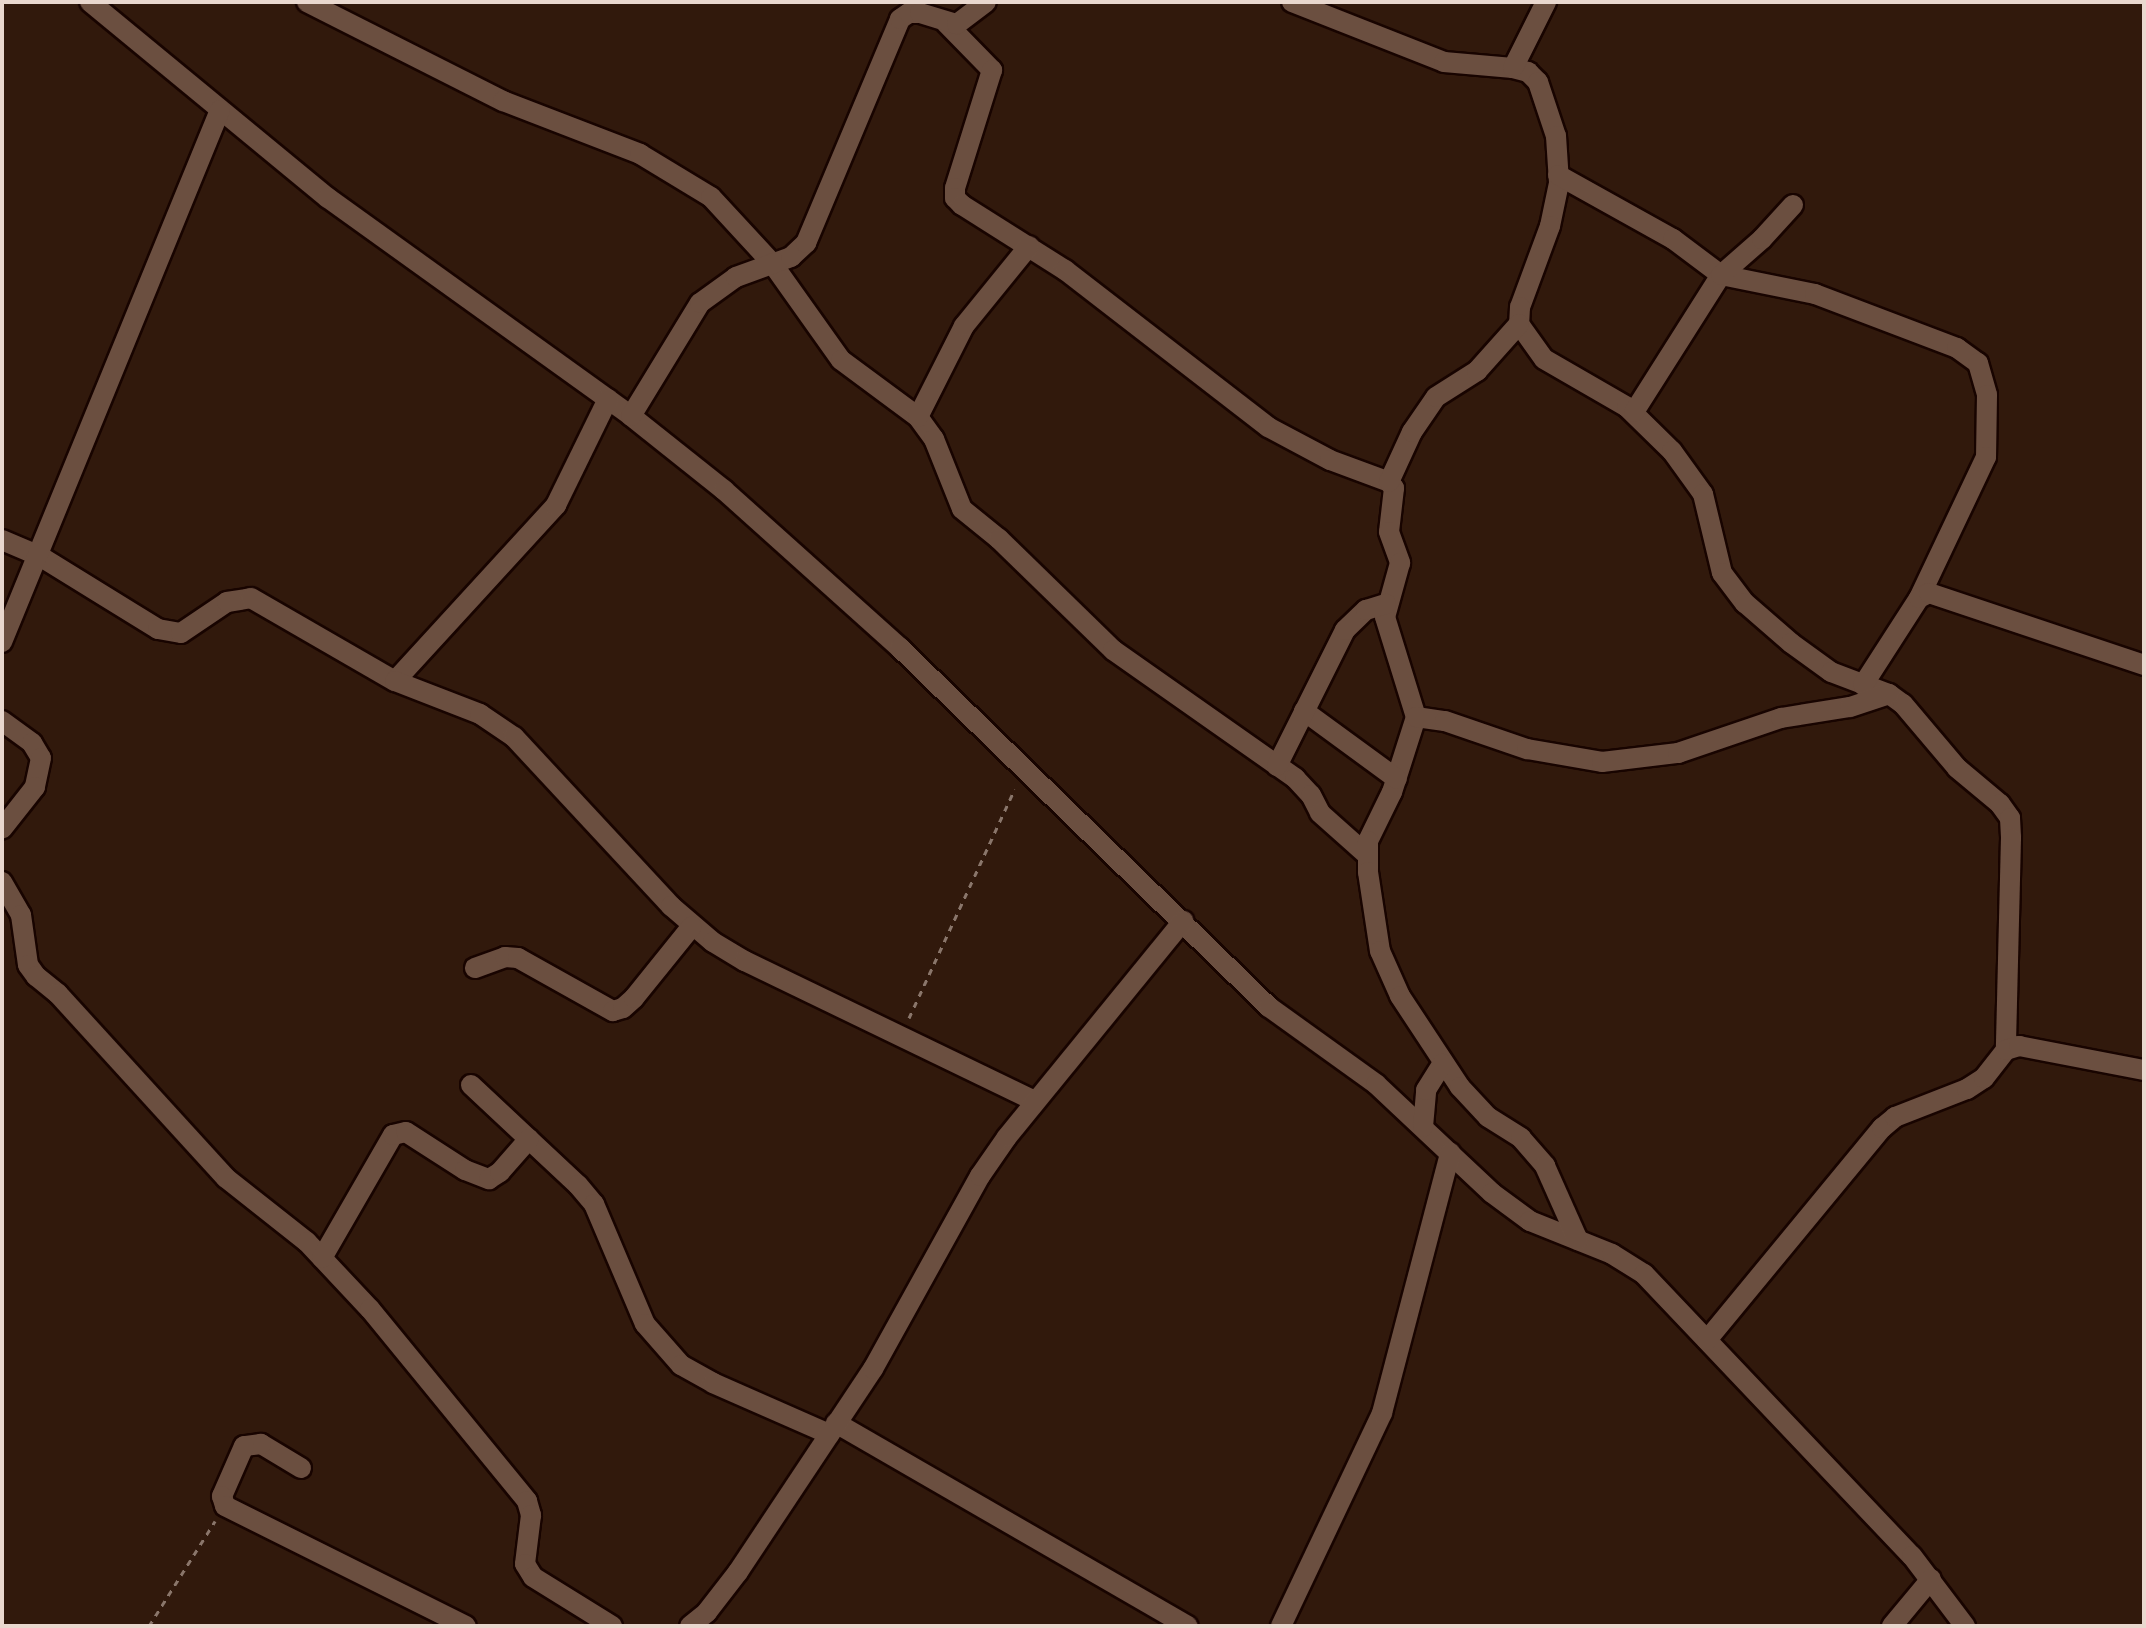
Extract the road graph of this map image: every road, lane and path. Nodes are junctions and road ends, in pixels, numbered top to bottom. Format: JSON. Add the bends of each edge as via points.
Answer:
{"nodes":[{"id":1,"x":90,"y":2,"type":"edge"},
{"id":2,"x":307,"y":2,"type":"edge"},
{"id":3,"x":986,"y":2,"type":"edge"},
{"id":4,"x":1292,"y":2,"type":"edge"},
{"id":5,"x":1546,"y":2,"type":"edge"},
{"id":6,"x":946,"y":23,"type":"junction"},
{"id":7,"x":1513,"y":68,"type":"junction"},
{"id":8,"x":220,"y":110,"type":"junction"},
{"id":9,"x":1558,"y":175,"type":"junction"},
{"id":10,"x":1793,"y":205,"type":"dead end"},
{"id":11,"x":1029,"y":246,"type":"junction"},
{"id":12,"x":772,"y":263,"type":"junction"},
{"id":13,"x":1721,"y":275,"type":"junction"},
{"id":14,"x":1519,"y":324,"type":"junction"},
{"id":15,"x":608,"y":399,"type":"junction"},
{"id":16,"x":1634,"y":412,"type":"junction"},
{"id":17,"x":631,"y":416,"type":"junction"},
{"id":18,"x":918,"y":417,"type":"junction"},
{"id":19,"x":1389,"y":482,"type":"junction"},
{"id":20,"x":2,"y":540,"type":"edge"},
{"id":21,"x":38,"y":555,"type":"junction"},
{"id":22,"x":1919,"y":598,"type":"junction"},
{"id":23,"x":1386,"y":604,"type":"junction"},
{"id":24,"x":2,"y":642,"type":"edge"},
{"id":25,"x":2144,"y":665,"type":"edge"},
{"id":26,"x":395,"y":681,"type":"junction"},
{"id":27,"x":1863,"y":685,"type":"junction"},
{"id":28,"x":1889,"y":694,"type":"junction"},
{"id":29,"x":1304,"y":711,"type":"junction"},
{"id":30,"x":1416,"y":717,"type":"junction"},
{"id":31,"x":2,"y":721,"type":"edge"},
{"id":32,"x":1277,"y":766,"type":"junction"},
{"id":33,"x":1024,"y":770,"type":"junction"},
{"id":34,"x":1397,"y":779,"type":"junction"},
{"id":35,"x":2,"y":829,"type":"edge"},
{"id":36,"x":1366,"y":854,"type":"junction"},
{"id":37,"x":2,"y":882,"type":"edge"},
{"id":38,"x":1183,"y":921,"type":"junction"},
{"id":39,"x":692,"y":926,"type":"junction"},
{"id":40,"x":475,"y":968,"type":"dead end"},
{"id":41,"x":900,"y":1036,"type":"junction"},
{"id":42,"x":2006,"y":1050,"type":"junction"},
{"id":43,"x":1442,"y":1064,"type":"junction"},
{"id":44,"x":2144,"y":1070,"type":"edge"},
{"id":45,"x":471,"y":1085,"type":"dead end"},
{"id":46,"x":1034,"y":1101,"type":"junction"},
{"id":47,"x":1423,"y":1127,"type":"junction"},
{"id":48,"x":529,"y":1139,"type":"junction"},
{"id":49,"x":1450,"y":1153,"type":"junction"},
{"id":50,"x":1578,"y":1240,"type":"junction"},
{"id":51,"x":322,"y":1258,"type":"junction"},
{"id":52,"x":1707,"y":1340,"type":"junction"},
{"id":53,"x":833,"y":1429,"type":"junction"},
{"id":54,"x":301,"y":1468,"type":"dead end"},
{"id":55,"x":225,"y":1506,"type":"junction"},
{"id":56,"x":1931,"y":1579,"type":"junction"},
{"id":57,"x":149,"y":1626,"type":"edge"},
{"id":58,"x":466,"y":1626,"type":"edge"},
{"id":59,"x":612,"y":1626,"type":"edge"},
{"id":60,"x":690,"y":1626,"type":"edge"},
{"id":61,"x":1188,"y":1626,"type":"edge"},
{"id":62,"x":1281,"y":1626,"type":"edge"},
{"id":63,"x":1892,"y":1626,"type":"edge"},
{"id":64,"x":1965,"y":1626,"type":"edge"}],
"edges":[{"from":1,"to":8,"type":"street"},
{"from":2,"to":12,"type":"street","via":[[503,101],[613,143],[676,174],[711,197]]},
{"from":3,"to":6,"type":"street","via":[[957,24]]},
{"from":4,"to":7,"type":"street","via":[[1444,62]]},
{"from":5,"to":7,"type":"street"},
{"from":6,"to":11,"type":"street","via":[[992,70],[955,198]]},
{"from":6,"to":12,"type":"street","via":[[920,13],[900,19],[806,243],[791,257]]},
{"from":7,"to":9,"type":"street","via":[[1538,82],[1548,104]]},
{"from":8,"to":15,"type":"street","via":[[328,198]]},
{"from":8,"to":21,"type":"street"},
{"from":9,"to":13,"type":"street","via":[[1673,239]]},
{"from":9,"to":14,"type":"street","via":[[1556,206],[1526,287]]},
{"from":10,"to":13,"type":"street"},
{"from":11,"to":18,"type":"street","via":[[964,326]]},
{"from":11,"to":19,"type":"street","via":[[1158,338],[1268,427],[1330,460]]},
{"from":12,"to":17,"type":"street","via":[[736,277],[700,303]]},
{"from":12,"to":18,"type":"street","via":[[841,360]]},
{"from":13,"to":16,"type":"street"},
{"from":13,"to":22,"type":"street","via":[[1815,294],[1957,348],[1978,363],[1987,395],[1986,457]]},
{"from":14,"to":16,"type":"street","via":[[1544,359]]},
{"from":14,"to":19,"type":"street","via":[[1477,371],[1436,397],[1412,432]]},
{"from":15,"to":17,"type":"street"},
{"from":15,"to":26,"type":"street","via":[[556,505]]},
{"from":16,"to":27,"type":"street","via":[[1665,442],[1703,494],[1722,573],[1731,588],[1813,661]]},
{"from":17,"to":33,"type":"street","via":[[784,542]]},
{"from":18,"to":32,"type":"street","via":[[934,439],[962,509],[1125,660]]},
{"from":19,"to":23,"type":"street","via":[[1395,497],[1389,532],[1400,563]]},
{"from":20,"to":21,"type":"street"},
{"from":21,"to":24,"type":"street"},
{"from":21,"to":26,"type":"street","via":[[145,624],[169,633],[189,629],[234,599],[263,601]]},
{"from":22,"to":25,"type":"street","via":[[1942,595]]},
{"from":22,"to":27,"type":"street"},
{"from":23,"to":29,"type":"street","via":[[1366,610],[1345,630]]},
{"from":23,"to":30,"type":"street","via":[[1385,617]]},
{"from":26,"to":39,"type":"street","via":[[480,714],[514,737]]},
{"from":27,"to":28,"type":"street"},
{"from":28,"to":30,"type":"street","via":[[1850,707],[1781,718],[1678,753],[1602,762],[1527,749],[1445,721]]},
{"from":28,"to":42,"type":"street","via":[[1915,713],[1957,768],[2010,818]]},
{"from":29,"to":32,"type":"street"},
{"from":29,"to":34,"type":"street"},
{"from":30,"to":34,"type":"street"},
{"from":31,"to":35,"type":"street","via":[[32,743],[41,758],[35,787]]},
{"from":32,"to":36,"type":"street","via":[[1304,787],[1320,813]]},
{"from":33,"to":38,"type":"street"},
{"from":33,"to":41,"type":"path"},
{"from":34,"to":36,"type":"street"},
{"from":36,"to":43,"type":"street","via":[[1380,951],[1400,996]]},
{"from":37,"to":51,"type":"street","via":[[21,915],[28,965],[36,976],[226,1178]]},
{"from":38,"to":46,"type":"street"},
{"from":38,"to":47,"type":"street","via":[[1278,1015],[1362,1073]]},
{"from":39,"to":40,"type":"street","via":[[634,998],[613,1011],[518,958]]},
{"from":39,"to":41,"type":"street","via":[[745,961]]},
{"from":41,"to":46,"type":"street"},
{"from":42,"to":44,"type":"street","via":[[2035,1047]]},
{"from":42,"to":52,"type":"street","via":[[1984,1078],[1967,1089],[1908,1110],[1882,1128]]},
{"from":43,"to":47,"type":"street","via":[[1426,1090]]},
{"from":43,"to":50,"type":"street","via":[[1488,1117],[1535,1152]]},
{"from":45,"to":48,"type":"street"},
{"from":46,"to":53,"type":"street","via":[[980,1176],[897,1328]]},
{"from":47,"to":49,"type":"street"},
{"from":48,"to":51,"type":"street","via":[[489,1179],[406,1132],[393,1135]]},
{"from":48,"to":53,"type":"street","via":[[594,1204],[645,1324],[681,1365],[713,1383]]},
{"from":49,"to":50,"type":"street","via":[[1519,1214]]},
{"from":49,"to":62,"type":"street","via":[[1382,1413]]},
{"from":50,"to":52,"type":"street","via":[[1644,1274]]},
{"from":51,"to":59,"type":"street","via":[[527,1501],[531,1515],[525,1564],[533,1577]]},
{"from":52,"to":56,"type":"street"},
{"from":53,"to":60,"type":"street","via":[[738,1572]]},
{"from":53,"to":61,"type":"street"},
{"from":54,"to":55,"type":"street","via":[[261,1444],[244,1446],[222,1496]]},
{"from":55,"to":57,"type":"path"},
{"from":55,"to":58,"type":"street"},
{"from":56,"to":63,"type":"street"},
{"from":56,"to":64,"type":"street"}]}
